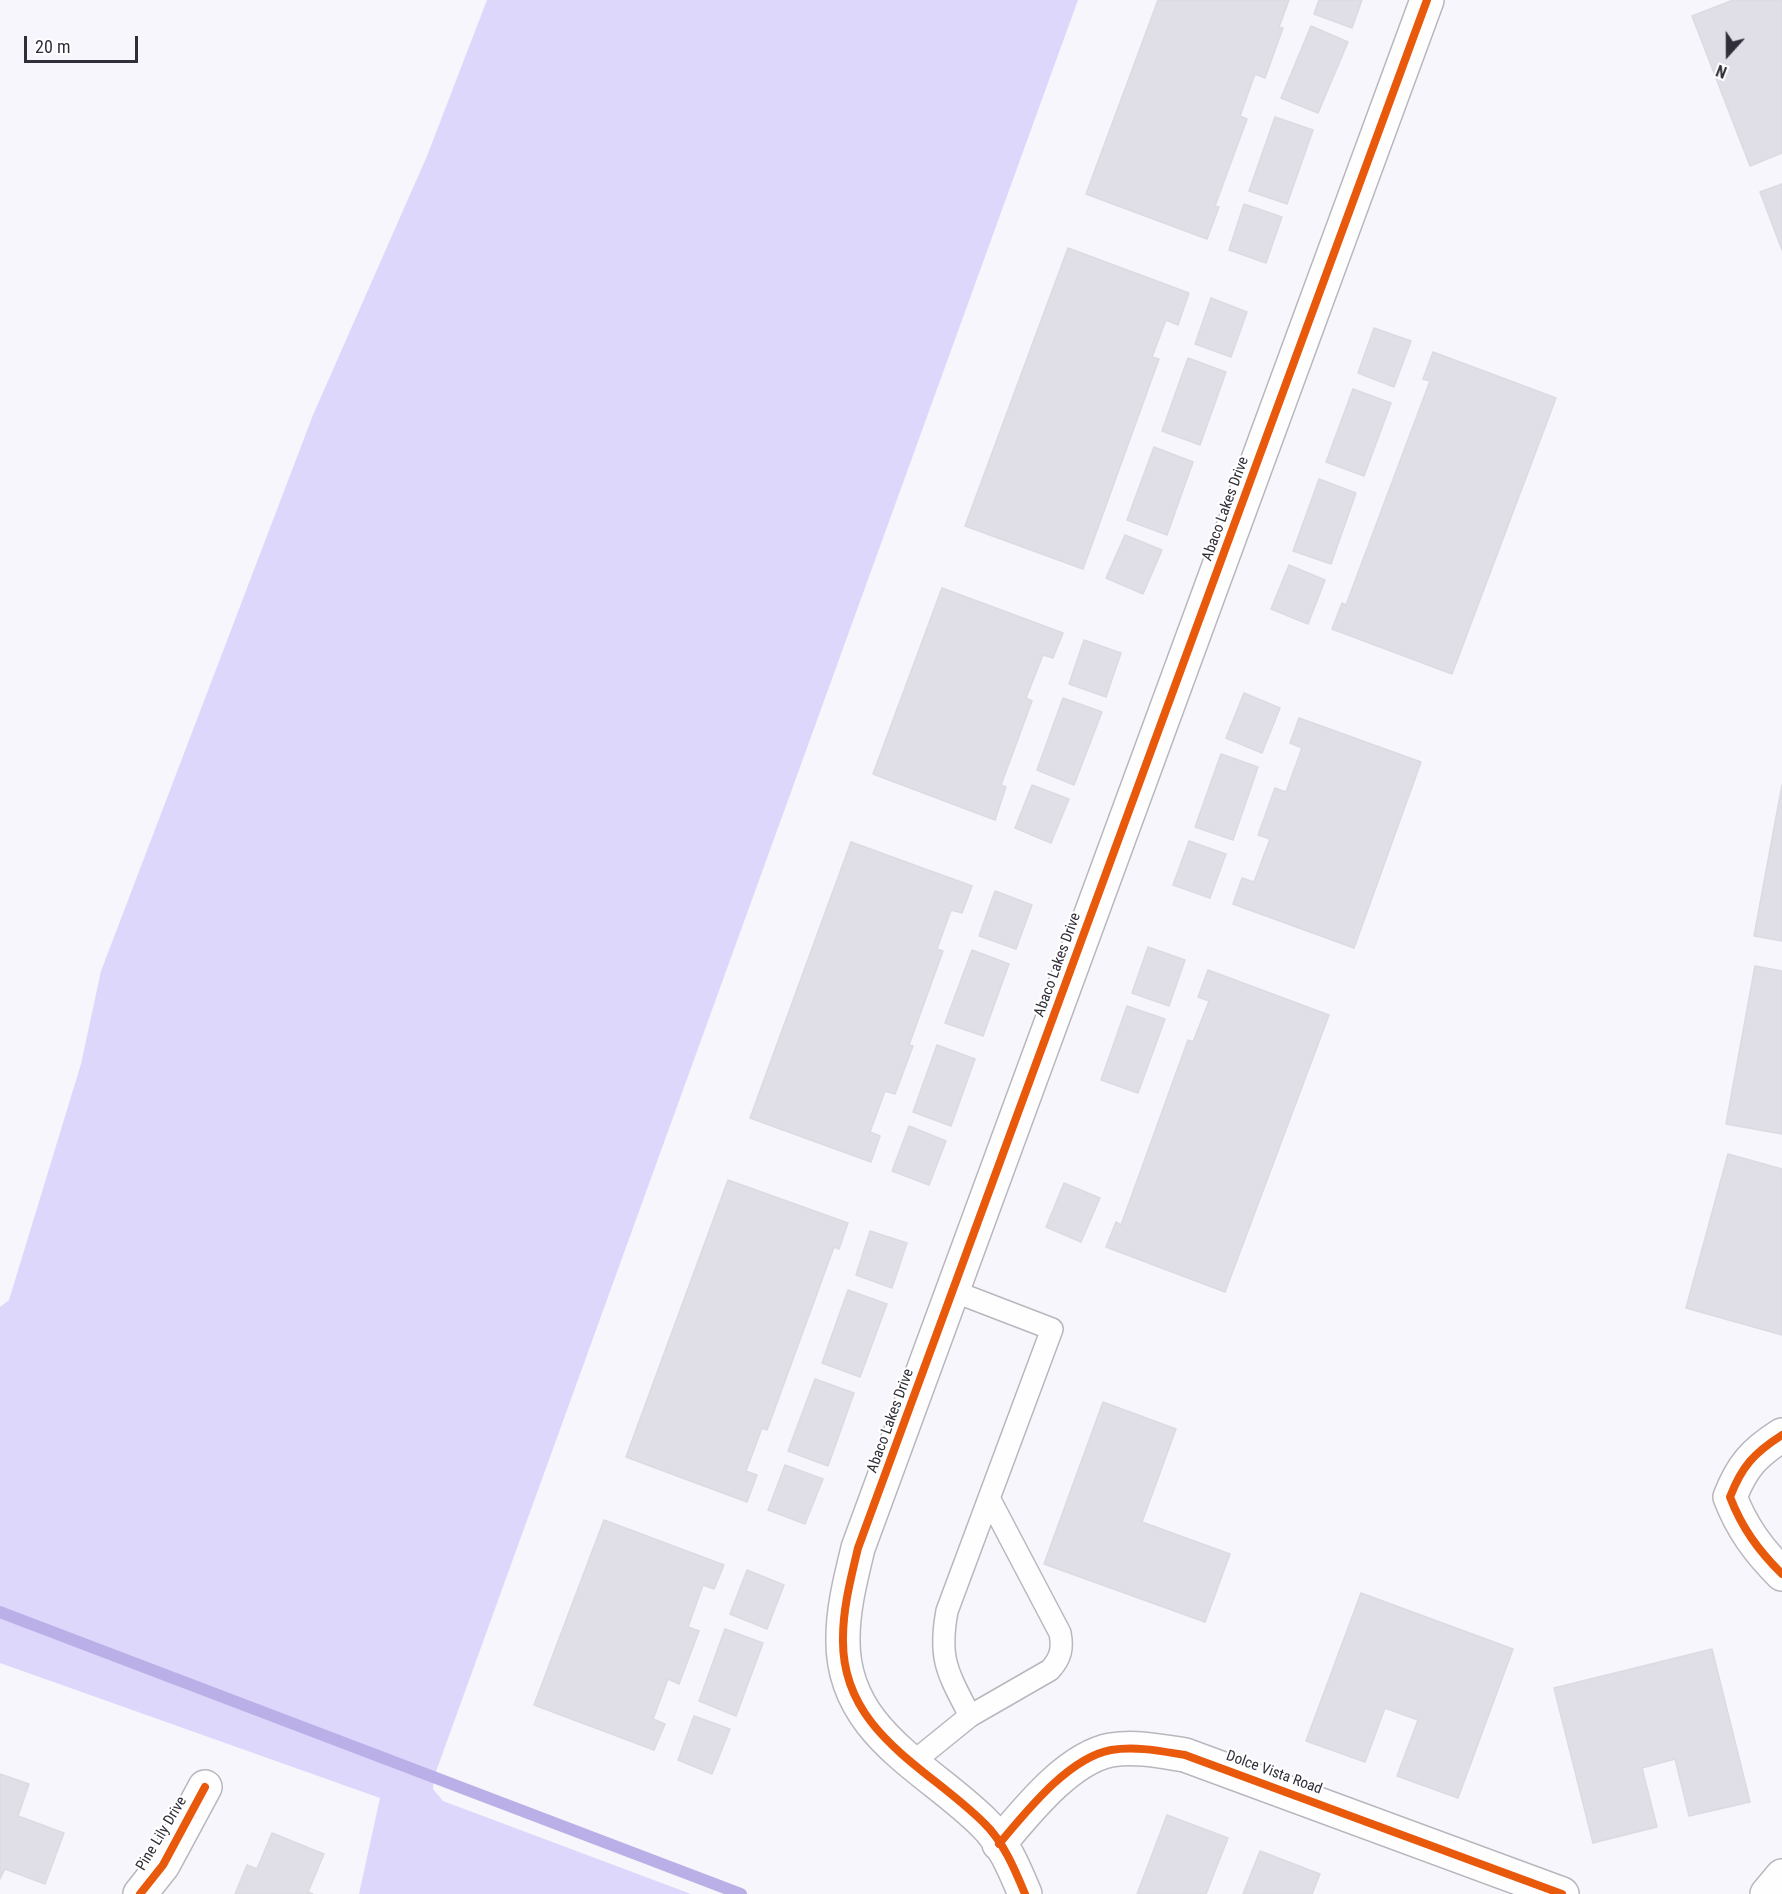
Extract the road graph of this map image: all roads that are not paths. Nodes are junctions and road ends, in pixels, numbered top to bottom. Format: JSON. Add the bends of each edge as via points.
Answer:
{"nodes":[{"id":1,"x":1427,"y":0,"type":"edge"},
{"id":2,"x":953,"y":1291,"type":"junction"},
{"id":3,"x":1782,"y":1435,"type":"edge"},
{"id":4,"x":989,"y":1498,"type":"junction"},
{"id":5,"x":1782,"y":1574,"type":"edge"},
{"id":6,"x":970,"y":1716,"type":"junction"},
{"id":7,"x":912,"y":1763,"type":"junction"},
{"id":8,"x":205,"y":1787,"type":"dead end"},
{"id":9,"x":999,"y":1844,"type":"junction"},
{"id":10,"x":1782,"y":1876,"type":"edge"},
{"id":11,"x":140,"y":1894,"type":"edge"},
{"id":12,"x":1025,"y":1894,"type":"edge"},
{"id":13,"x":1562,"y":1894,"type":"edge"},
{"id":14,"x":1767,"y":1894,"type":"edge"}],
"edges":[{"from":1,"to":2,"type":"street","name":"Abaco Lakes Drive"},
{"from":2,"to":4,"type":"lane","via":[[1052,1329]]},
{"from":2,"to":7,"type":"street","name":"Abaco Lakes Drive","via":[[858,1548],[847,1595],[843,1640],[850,1683],[866,1717]]},
{"from":3,"to":5,"type":"street","via":[[1751,1458],[1730,1497],[1751,1541]]},
{"from":4,"to":6,"type":"lane","via":[[947,1611],[942,1641],[948,1674]]},
{"from":4,"to":6,"type":"lane","via":[[1060,1633],[1062,1646],[1058,1661],[1050,1670]]},
{"from":6,"to":7,"type":"lane"},
{"from":7,"to":9,"type":"street","name":"Abaco Lakes Drive","via":[[986,1824]]},
{"from":8,"to":11,"type":"street","name":"Pine Lily Drive","via":[[163,1865]]},
{"from":9,"to":12,"type":"street","name":"Abaco Lakes Drive"},
{"from":9,"to":13,"type":"street","name":"Dolce Vista Road","via":[[1031,1806],[1083,1763],[1110,1750],[1146,1748],[1185,1755]]},
{"from":10,"to":14,"type":"street"}]}
